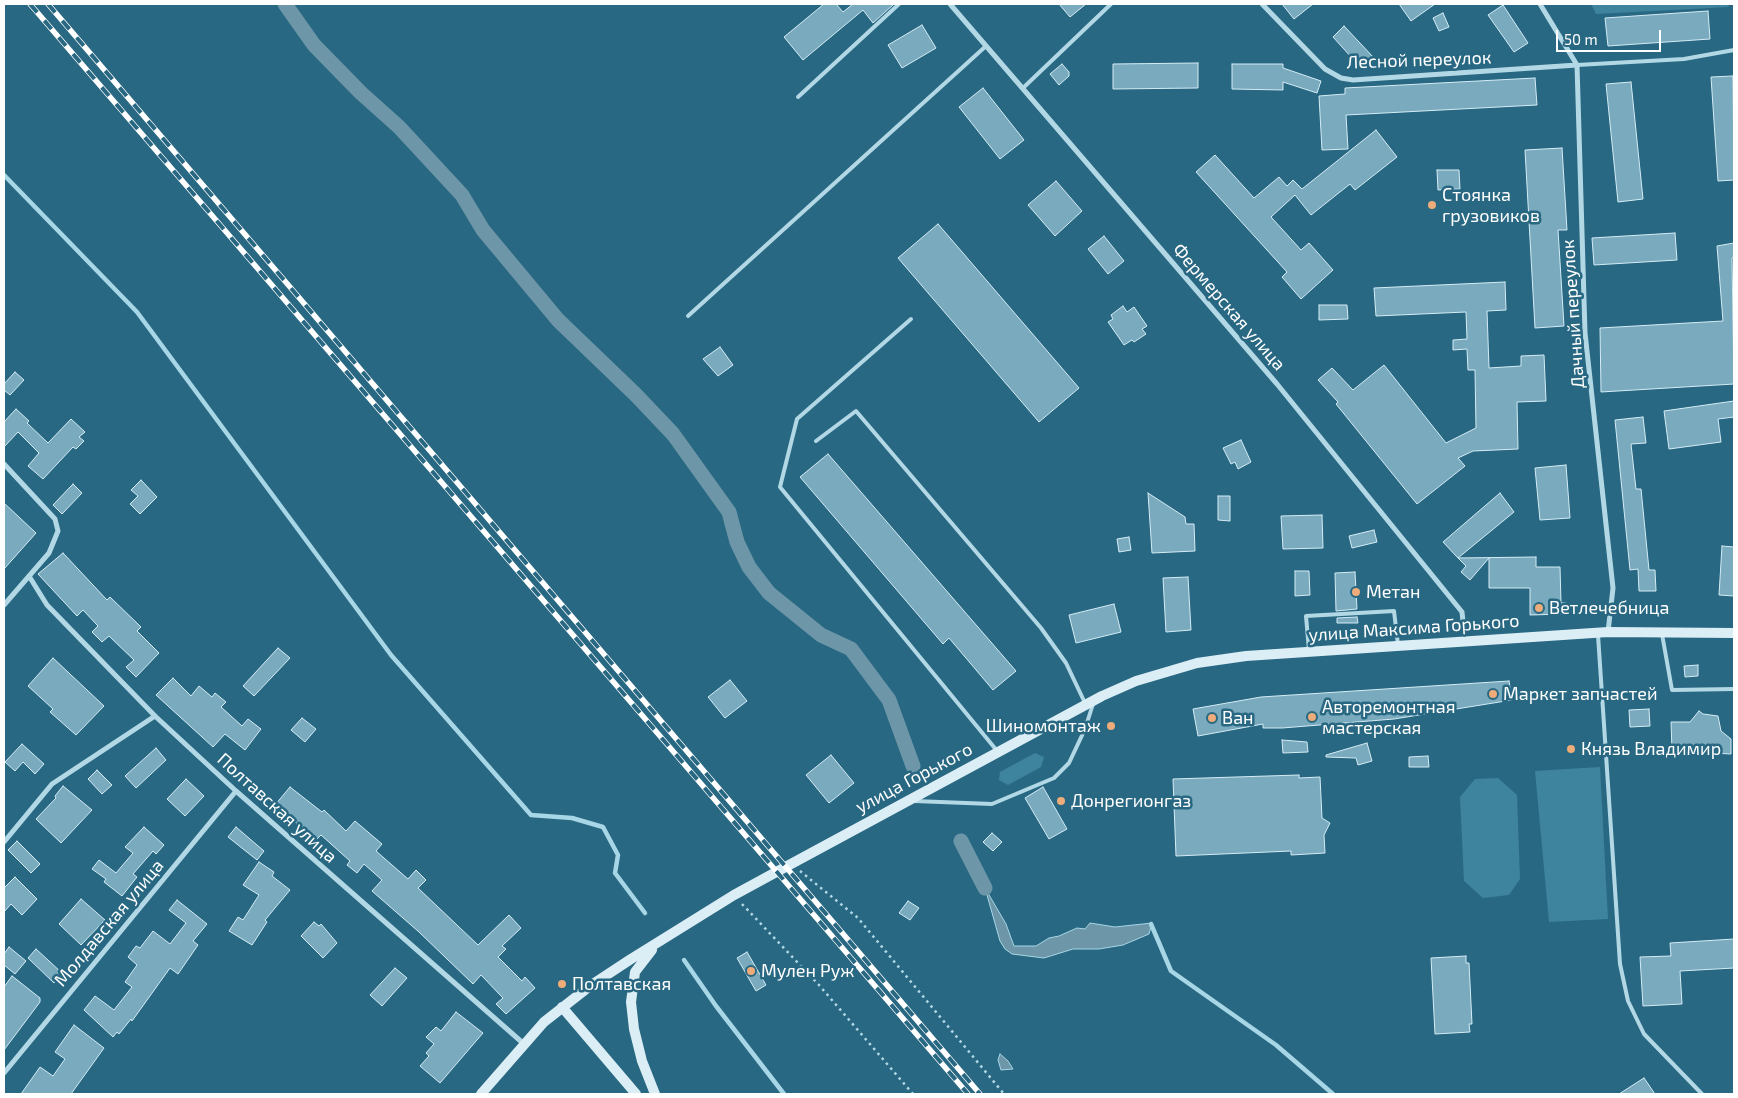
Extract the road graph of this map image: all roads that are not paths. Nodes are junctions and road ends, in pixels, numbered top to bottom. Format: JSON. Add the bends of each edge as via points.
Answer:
{"nodes":[{"id":1,"x":899,"y":4,"type":"edge"},
{"id":2,"x":950,"y":4,"type":"edge"},
{"id":3,"x":1111,"y":4,"type":"edge"},
{"id":4,"x":1262,"y":4,"type":"edge"},
{"id":5,"x":1540,"y":4,"type":"edge"},
{"id":6,"x":986,"y":46,"type":"junction"},
{"id":7,"x":1734,"y":50,"type":"edge"},
{"id":8,"x":1577,"y":65,"type":"junction"},
{"id":9,"x":1023,"y":88,"type":"junction"},
{"id":10,"x":798,"y":97,"type":"dead end"},
{"id":11,"x":688,"y":316,"type":"dead end"},
{"id":12,"x":911,"y":320,"type":"dead end"},
{"id":13,"x":816,"y":441,"type":"dead end"},
{"id":14,"x":4,"y":464,"type":"edge"},
{"id":15,"x":29,"y":576,"type":"junction"},
{"id":16,"x":4,"y":605,"type":"edge"},
{"id":17,"x":1662,"y":631,"type":"junction"},
{"id":18,"x":1603,"y":632,"type":"junction"},
{"id":19,"x":1734,"y":633,"type":"edge"},
{"id":20,"x":1465,"y":641,"type":"junction"},
{"id":21,"x":1398,"y":645,"type":"junction"},
{"id":22,"x":1309,"y":651,"type":"junction"},
{"id":23,"x":1246,"y":656,"type":"joint"},
{"id":24,"x":1734,"y":690,"type":"edge"},
{"id":25,"x":1090,"y":703,"type":"junction"},
{"id":26,"x":155,"y":716,"type":"junction"},
{"id":27,"x":998,"y":752,"type":"junction"},
{"id":28,"x":236,"y":791,"type":"junction"},
{"id":29,"x":907,"y":800,"type":"junction"},
{"id":30,"x":4,"y":842,"type":"edge"},
{"id":31,"x":665,"y":938,"type":"junction"},
{"id":32,"x":562,"y":1006,"type":"junction"},
{"id":33,"x":524,"y":1044,"type":"junction"},
{"id":34,"x":4,"y":1073,"type":"edge"},
{"id":35,"x":481,"y":1094,"type":"edge"},
{"id":36,"x":636,"y":1094,"type":"edge"},
{"id":37,"x":655,"y":1094,"type":"edge"},
{"id":38,"x":1702,"y":1094,"type":"edge"}],
"edges":[{"from":1,"to":10,"type":"lane"},
{"from":2,"to":6,"type":"street","name":"Фермерская улица"},
{"from":3,"to":9,"type":"lane"},
{"from":4,"to":8,"type":"street","name":"Лесной переулок","via":[[1325,69],[1341,78],[1353,80]]},
{"from":5,"to":8,"type":"street","name":"Дачный переулок"},
{"from":6,"to":9,"type":"street","name":"Фермерская улица"},
{"from":6,"to":11,"type":"lane"},
{"from":7,"to":8,"type":"lane","via":[[1684,59]]},
{"from":8,"to":18,"type":"street","name":"Дачный переулок","via":[[1585,333],[1613,588]]},
{"from":9,"to":20,"type":"street","name":"Фермерская улица","via":[[1277,384],[1462,612]]},
{"from":12,"to":27,"type":"lane","via":[[797,419],[780,487]]},
{"from":13,"to":25,"type":"lane","via":[[856,411],[1041,628]]},
{"from":14,"to":15,"type":"street","via":[[55,519],[58,531],[49,553]]},
{"from":15,"to":16,"type":"street"},
{"from":15,"to":26,"type":"street","name":"Полтавская улица","via":[[47,605]]},
{"from":17,"to":18,"type":"main road","name":"улица Максима Горького"},
{"from":17,"to":19,"type":"main road","name":"улица Максима Горького"},
{"from":17,"to":24,"type":"lane","via":[[1672,690]]},
{"from":18,"to":20,"type":"main road","name":"улица Максима Горького"},
{"from":18,"to":38,"type":"lane","via":[[1620,964],[1628,1001],[1644,1034]]},
{"from":20,"to":21,"type":"main road","name":"улица Максима Горького"},
{"from":21,"to":22,"type":"main road","name":"улица Максима Горького"},
{"from":21,"to":22,"type":"lane","via":[[1394,611],[1306,616]]},
{"from":22,"to":23,"type":"main road","name":"улица Максима Горького"},
{"from":23,"to":25,"type":"main road","name":"улица Горького","via":[[1164,671],[1136,680]]},
{"from":25,"to":27,"type":"main road","name":"улица Горького"},
{"from":25,"to":29,"type":"lane","via":[[1077,747],[1054,778],[992,804]]},
{"from":26,"to":28,"type":"street","name":"Полтавская улица"},
{"from":26,"to":30,"type":"street","via":[[52,784]]},
{"from":27,"to":29,"type":"main road","name":"улица Горького"},
{"from":28,"to":33,"type":"street","name":"Полтавская улица"},
{"from":28,"to":34,"type":"street","name":"Молдавская улица"},
{"from":29,"to":31,"type":"main road","name":"улица Горького","via":[[734,895]]},
{"from":31,"to":32,"type":"main road"},
{"from":31,"to":37,"type":"main road","via":[[645,956],[635,972],[632,985],[634,1029]]},
{"from":32,"to":33,"type":"main road"},
{"from":32,"to":36,"type":"main road"},
{"from":33,"to":35,"type":"main road"}]}
